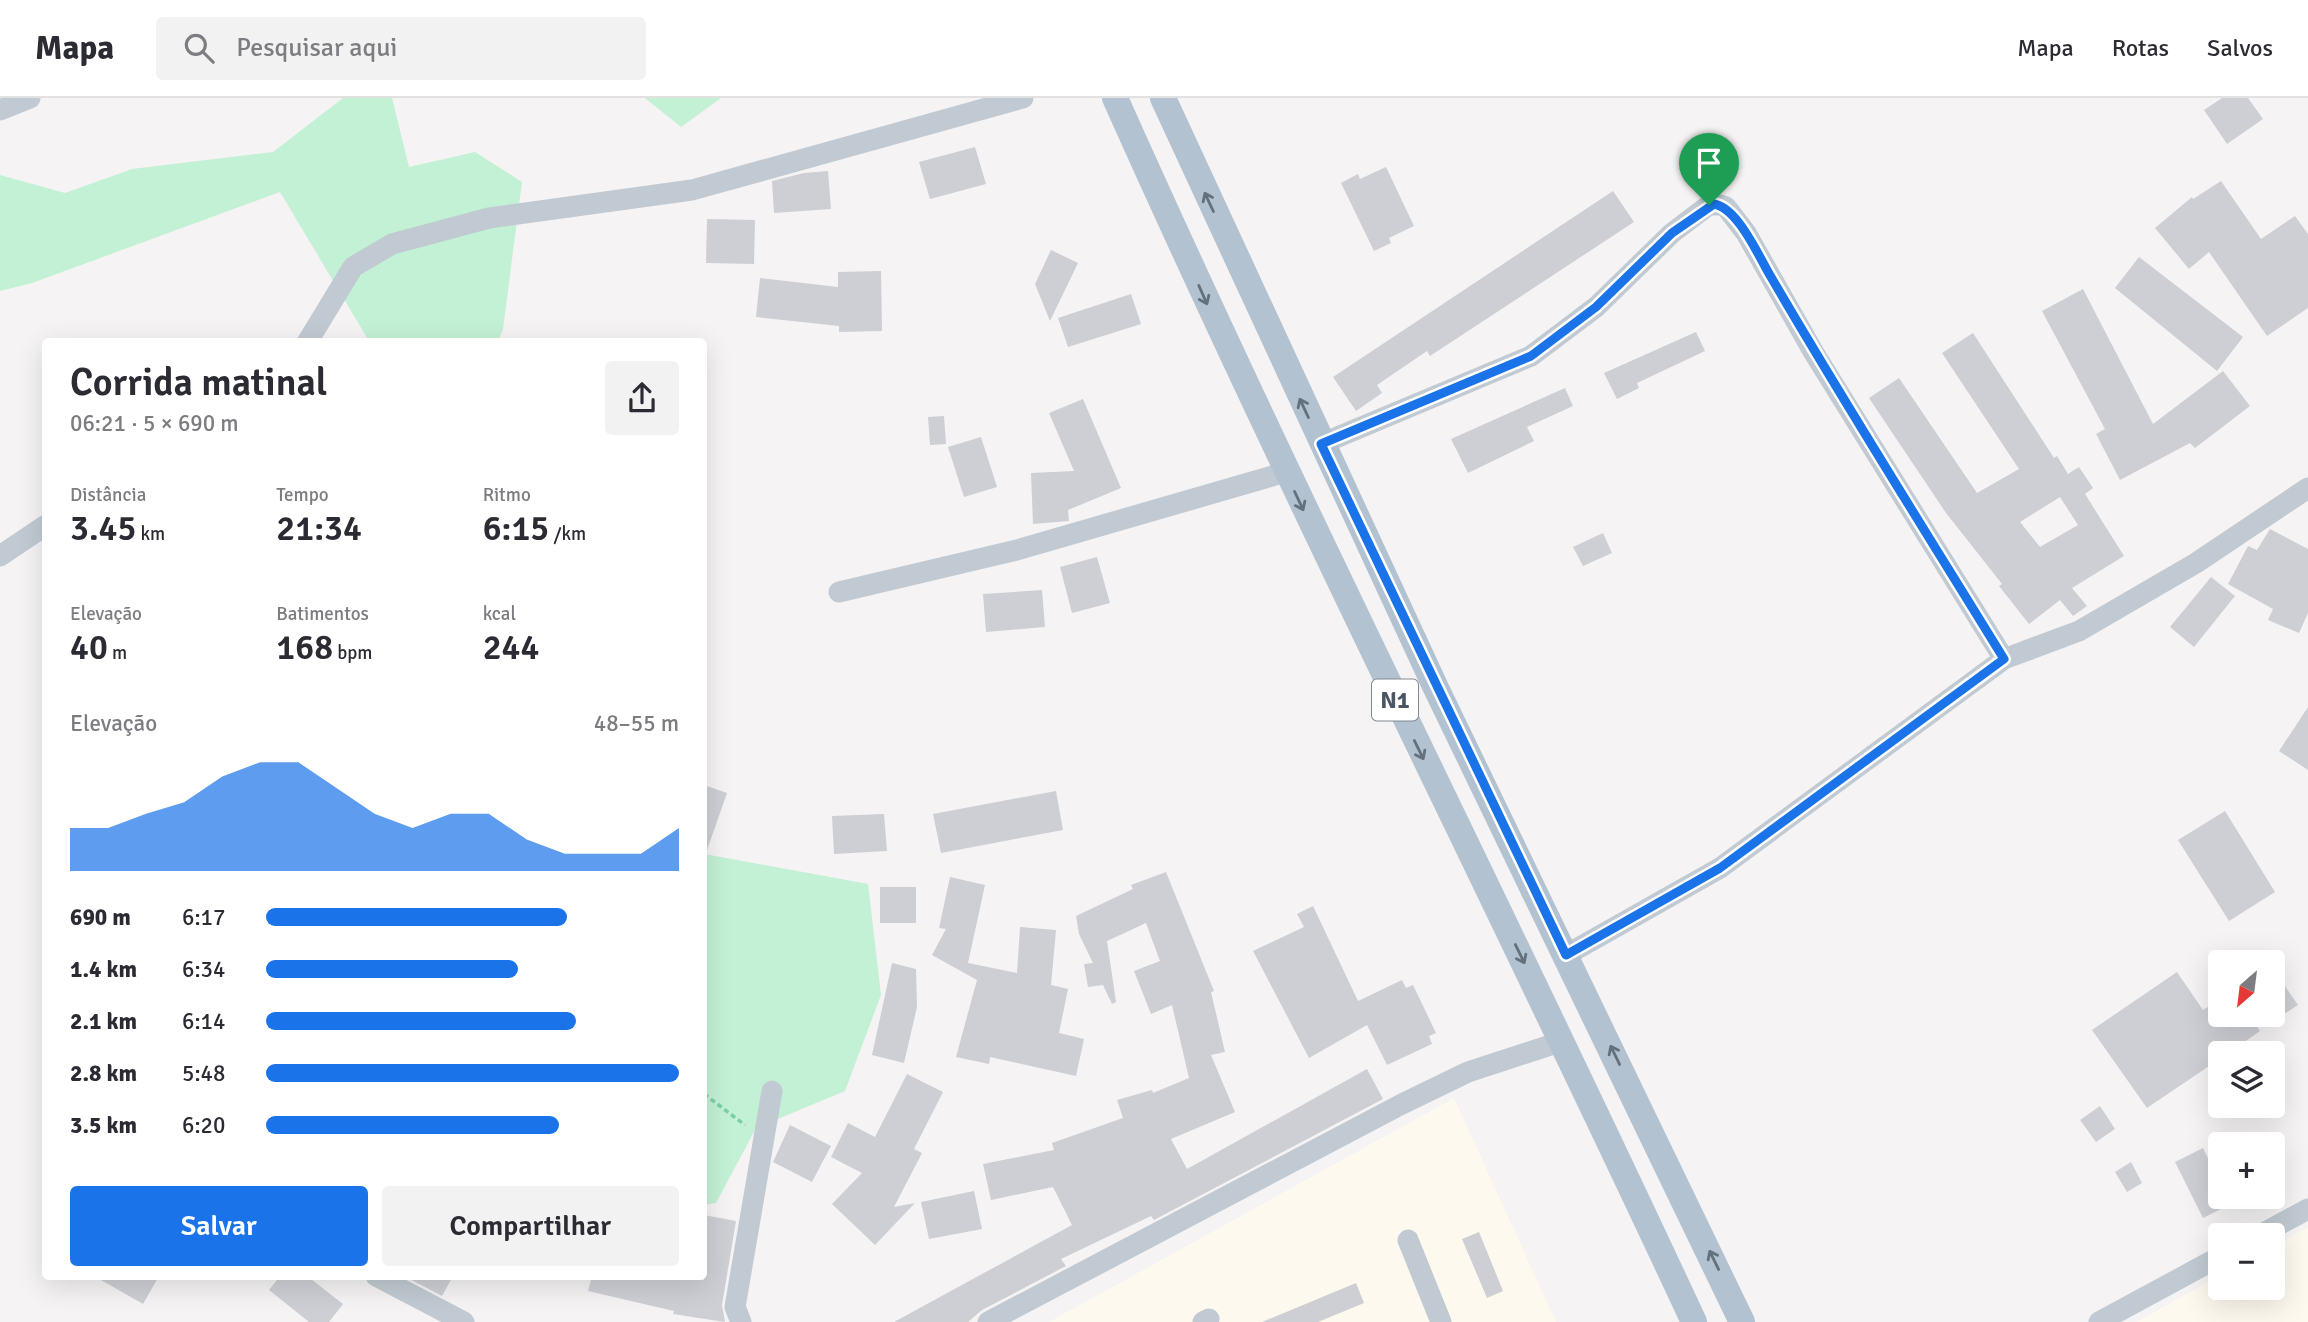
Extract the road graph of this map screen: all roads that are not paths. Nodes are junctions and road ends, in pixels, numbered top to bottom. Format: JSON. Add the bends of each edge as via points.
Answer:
{"nodes":[{"id":1,"x":30,"y":98,"type":"edge"},
{"id":2,"x":1023,"y":98,"type":"edge"},
{"id":3,"x":1115,"y":98,"type":"edge"},
{"id":4,"x":1163,"y":98,"type":"edge"},
{"id":5,"x":0,"y":110,"type":"edge"},
{"id":6,"x":310,"y":338,"type":"edge"},
{"id":7,"x":1321,"y":444,"type":"junction"},
{"id":8,"x":1286,"y":472,"type":"junction"},
{"id":9,"x":2308,"y":488,"type":"edge"},
{"id":10,"x":42,"y":528,"type":"edge"},
{"id":11,"x":0,"y":556,"type":"edge"},
{"id":12,"x":839,"y":592,"type":"dead end"},
{"id":13,"x":2004,"y":659,"type":"junction"},
{"id":14,"x":1566,"y":955,"type":"junction"},
{"id":15,"x":1563,"y":1041,"type":"junction"},
{"id":16,"x":772,"y":1091,"type":"dead end"},
{"id":17,"x":2308,"y":1209,"type":"edge"},
{"id":18,"x":2282,"y":1223,"type":"edge"},
{"id":19,"x":1408,"y":1240,"type":"dead end"},
{"id":20,"x":2208,"y":1263,"type":"edge"},
{"id":21,"x":384,"y":1280,"type":"edge"},
{"id":22,"x":464,"y":1322,"type":"edge"},
{"id":23,"x":741,"y":1322,"type":"edge"},
{"id":24,"x":988,"y":1322,"type":"edge"},
{"id":25,"x":1441,"y":1322,"type":"edge"},
{"id":26,"x":1694,"y":1322,"type":"edge"},
{"id":27,"x":1742,"y":1322,"type":"edge"},
{"id":28,"x":2099,"y":1322,"type":"edge"}],
"edges":[{"from":1,"to":5,"type":"street"},
{"from":2,"to":6,"type":"street","via":[[692,190],[489,218],[392,244],[348,273]]},
{"from":3,"to":8,"type":"main road","number":"N1","one_way":true},
{"from":7,"to":4,"type":"main road","number":"N1","one_way":true},
{"from":7,"to":13,"type":"street","via":[[1531,356],[1596,307],[1672,233],[1709,205],[1720,205],[1746,233],[1814,353]]},
{"from":7,"to":14,"type":"main road","number":"N1"},
{"from":8,"to":12,"type":"street","via":[[1017,550]]},
{"from":8,"to":15,"type":"main road","number":"N1","one_way":true},
{"from":9,"to":13,"type":"street","via":[[2196,563],[2079,631]]},
{"from":10,"to":11,"type":"street"},
{"from":13,"to":14,"type":"street","via":[[1720,868]]},
{"from":27,"to":14,"type":"main road","number":"N1","one_way":true},
{"from":15,"to":24,"type":"street","via":[[1468,1072],[1402,1104]]},
{"from":15,"to":26,"type":"main road","number":"N1"},
{"from":16,"to":23,"type":"street","via":[[735,1307]]},
{"from":17,"to":18,"type":"street"},
{"from":19,"to":25,"type":"street"},
{"from":20,"to":28,"type":"street"},
{"from":21,"to":22,"type":"street"}]}
